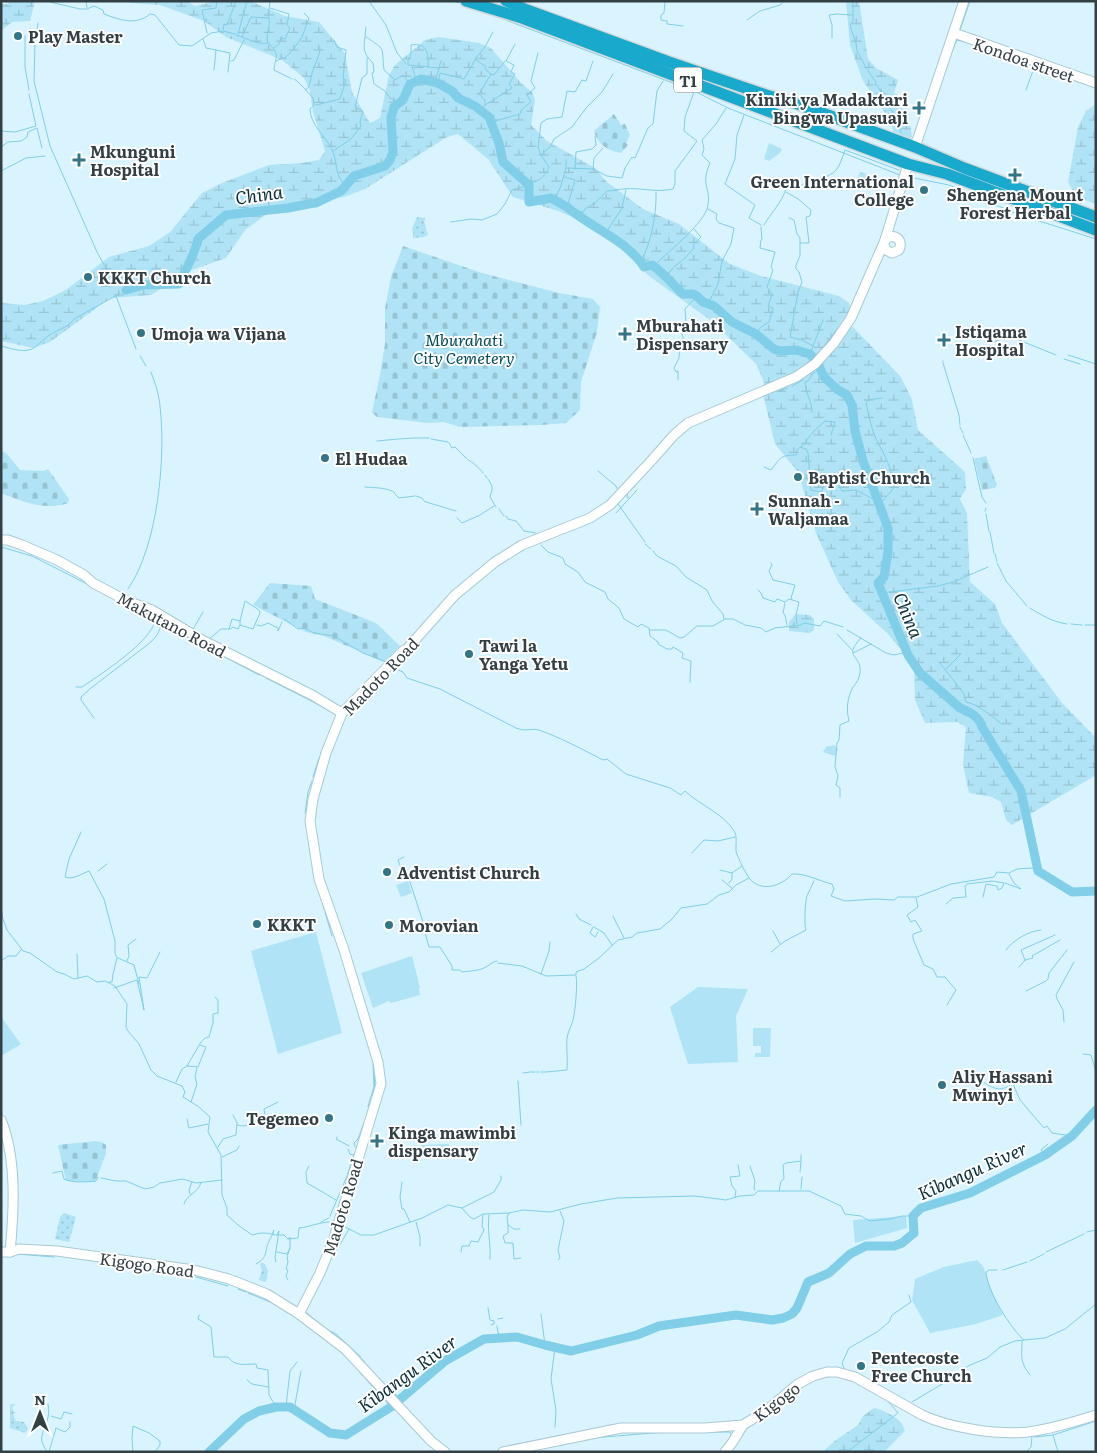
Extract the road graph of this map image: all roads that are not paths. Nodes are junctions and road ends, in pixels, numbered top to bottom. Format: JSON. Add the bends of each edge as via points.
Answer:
{"nodes":[{"id":1,"x":466,"y":1,"type":"edge"},
{"id":2,"x":506,"y":1,"type":"edge"},
{"id":3,"x":964,"y":1,"type":"edge"},
{"id":4,"x":954,"y":33,"type":"junction"},
{"id":5,"x":1096,"y":83,"type":"edge"},
{"id":6,"x":915,"y":146,"type":"junction"},
{"id":7,"x":908,"y":164,"type":"junction"},
{"id":8,"x":1096,"y":216,"type":"edge"},
{"id":9,"x":892,"y":222,"type":"junction"},
{"id":10,"x":1096,"y":230,"type":"edge"},
{"id":11,"x":897,"y":238,"type":"junction"},
{"id":12,"x":884,"y":243,"type":"junction"},
{"id":13,"x":892,"y":253,"type":"junction"},
{"id":14,"x":876,"y":264,"type":"junction"},
{"id":15,"x":1,"y":540,"type":"edge"},
{"id":16,"x":342,"y":712,"type":"junction"},
{"id":17,"x":1,"y":1120,"type":"edge"},
{"id":18,"x":6,"y":1252,"type":"edge"},
{"id":19,"x":299,"y":1314,"type":"junction"},
{"id":20,"x":1096,"y":1415,"type":"edge"},
{"id":21,"x":743,"y":1424,"type":"junction"},
{"id":22,"x":445,"y":1452,"type":"edge"},
{"id":23,"x":503,"y":1452,"type":"edge"},
{"id":24,"x":725,"y":1452,"type":"edge"}],
"edges":[{"from":1,"to":7,"type":"highway","number":"T1","via":[[522,18]]},
{"from":2,"to":6,"type":"highway","number":"T1","via":[[669,62],[795,102]]},
{"from":3,"to":4,"type":"main road"},
{"from":4,"to":5,"type":"main road","name":"Kondoa street"},
{"from":4,"to":6,"type":"main road"},
{"from":6,"to":8,"type":"highway","number":"T1","via":[[964,168]]},
{"from":7,"to":9,"type":"main road"},
{"from":7,"to":10,"type":"highway","number":"T1","via":[[947,174]]},
{"from":9,"to":11,"type":"main road"},
{"from":9,"to":12,"type":"main road"},
{"from":11,"to":12,"type":"main road","via":[[891,236]]},
{"from":11,"to":13,"type":"main road","via":[[900,246]]},
{"from":12,"to":13,"type":"main road","via":[[886,250]]},
{"from":12,"to":14,"type":"main road"},
{"from":13,"to":14,"type":"main road"},
{"from":14,"to":16,"type":"main road","name":"Madoto Road","via":[[851,318],[815,364],[796,376],[688,422],[616,499],[590,518],[522,545],[495,562],[455,595],[406,650]]},
{"from":15,"to":16,"type":"main road","name":"Makutano Road","via":[[57,560],[93,583],[152,610],[204,641]]},
{"from":16,"to":19,"type":"main road","name":"Madoto Road","via":[[326,753],[310,831],[319,879],[378,1062],[381,1084],[333,1241]]},
{"from":17,"to":18,"type":"main road","via":[[10,1145],[13,1178]]},
{"from":18,"to":19,"type":"main road","name":"Kigogo Road","via":[[19,1249],[57,1251],[215,1274],[251,1287]]},
{"from":19,"to":22,"type":"main road","name":"Kigogo Road","via":[[345,1349]]},
{"from":20,"to":21,"type":"main road","name":"Kigogo","via":[[1027,1432],[961,1428],[932,1420],[855,1377],[827,1372],[798,1384],[767,1410]]},
{"from":21,"to":23,"type":"main road","name":"Kigogo","via":[[705,1428],[621,1428]]},
{"from":21,"to":24,"type":"main road"}]}
